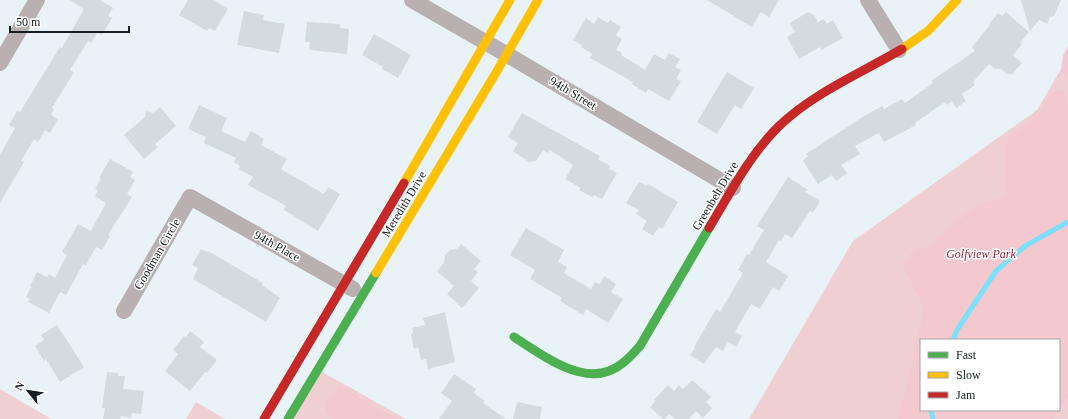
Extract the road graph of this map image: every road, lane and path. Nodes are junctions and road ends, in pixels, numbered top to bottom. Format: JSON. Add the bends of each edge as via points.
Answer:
{"nodes":[{"id":1,"x":37,"y":0,"type":"edge"},
{"id":2,"x":412,"y":0,"type":"edge"},
{"id":3,"x":510,"y":0,"type":"edge"},
{"id":4,"x":538,"y":0,"type":"edge"},
{"id":5,"x":868,"y":0,"type":"edge"},
{"id":6,"x":957,"y":0,"type":"edge"},
{"id":7,"x":486,"y":42,"type":"junction"},
{"id":8,"x":899,"y":50,"type":"junction"},
{"id":9,"x":506,"y":54,"type":"junction"},
{"id":10,"x":0,"y":63,"type":"edge"},
{"id":11,"x":733,"y":188,"type":"junction"},
{"id":12,"x":190,"y":197,"type":"joint"},
{"id":13,"x":345,"y":284,"type":"junction"},
{"id":14,"x":363,"y":295,"type":"junction"},
{"id":15,"x":124,"y":311,"type":"dead end"},
{"id":16,"x":514,"y":337,"type":"dead end"},
{"id":17,"x":264,"y":419,"type":"edge"},
{"id":18,"x":288,"y":419,"type":"edge"}],
"edges":[{"from":1,"to":10,"type":"street"},
{"from":2,"to":7,"type":"street","name":"94th Street"},
{"from":3,"to":7,"type":"main road","name":"Meredith Drive"},
{"from":4,"to":9,"type":"main road","name":"Meredith Drive"},
{"from":5,"to":8,"type":"street"},
{"from":6,"to":8,"type":"main road","name":"Greenbelt Drive","via":[[932,27]]},
{"from":7,"to":9,"type":"street","name":"94th Street"},
{"from":7,"to":13,"type":"main road","name":"Meredith Drive"},
{"from":8,"to":11,"type":"main road","name":"Greenbelt Drive","via":[[794,113],[756,152]]},
{"from":9,"to":11,"type":"street","name":"94th Street"},
{"from":9,"to":14,"type":"main road","name":"Meredith Drive"},
{"from":11,"to":16,"type":"main road","name":"Greenbelt Drive","via":[[640,346],[632,357],[620,366],[600,373],[578,372]]},
{"from":12,"to":13,"type":"street","name":"94th Place"},
{"from":12,"to":15,"type":"street","name":"Goodman Circle"},
{"from":13,"to":14,"type":"street","name":"94th Place"},
{"from":13,"to":17,"type":"main road","name":"Meredith Drive"},
{"from":14,"to":18,"type":"main road","name":"Meredith Drive"}]}
